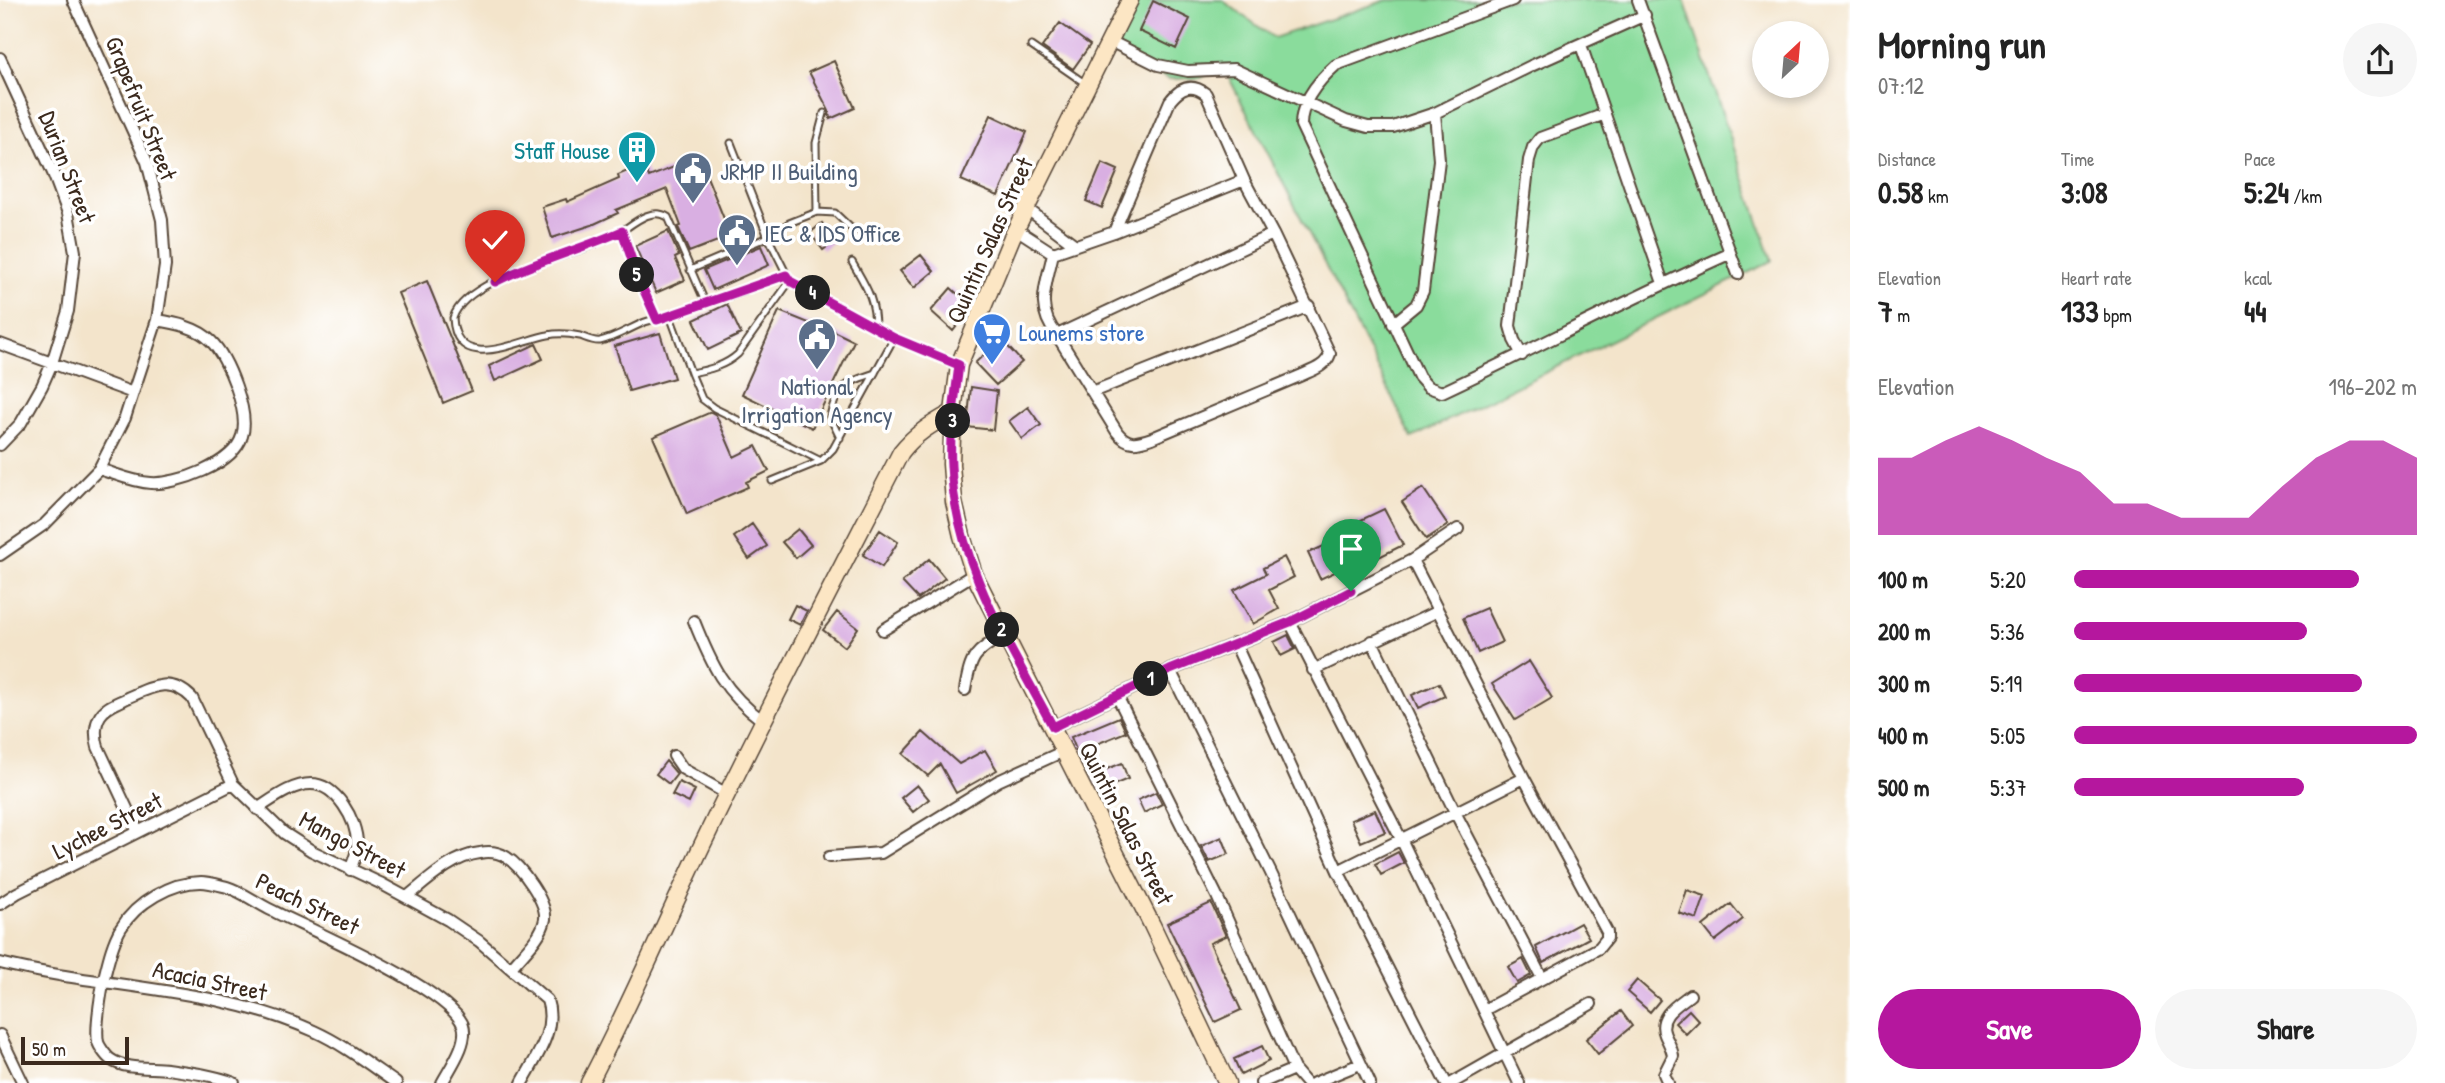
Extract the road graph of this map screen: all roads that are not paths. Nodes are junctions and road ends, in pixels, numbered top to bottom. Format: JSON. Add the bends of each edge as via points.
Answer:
{"nodes":[{"id":1,"x":73,"y":0,"type":"edge"},
{"id":2,"x":1130,"y":0,"type":"edge"},
{"id":3,"x":1513,"y":0,"type":"edge"},
{"id":4,"x":1638,"y":0,"type":"edge"},
{"id":5,"x":1645,"y":15,"type":"junction"},
{"id":6,"x":1110,"y":41,"type":"junction"},
{"id":7,"x":1581,"y":45,"type":"junction"},
{"id":8,"x":1031,"y":46,"type":"dead end"},
{"id":9,"x":0,"y":58,"type":"edge"},
{"id":10,"x":1088,"y":85,"type":"junction"},
{"id":11,"x":1306,"y":102,"type":"junction"},
{"id":12,"x":824,"y":113,"type":"dead end"},
{"id":13,"x":1435,"y":113,"type":"junction"},
{"id":14,"x":1605,"y":114,"type":"junction"},
{"id":15,"x":731,"y":144,"type":"dead end"},
{"id":16,"x":1244,"y":180,"type":"junction"},
{"id":17,"x":1026,"y":208,"type":"junction"},
{"id":18,"x":817,"y":212,"type":"junction"},
{"id":19,"x":1016,"y":229,"type":"junction"},
{"id":20,"x":622,"y":231,"type":"junction"},
{"id":21,"x":854,"y":231,"type":"dead end"},
{"id":22,"x":1114,"y":232,"type":"junction"},
{"id":23,"x":1273,"y":234,"type":"junction"},
{"id":24,"x":768,"y":237,"type":"junction"},
{"id":25,"x":1074,"y":244,"type":"junction"},
{"id":26,"x":1053,"y":253,"type":"junction"},
{"id":27,"x":1729,"y":254,"type":"junction"},
{"id":28,"x":852,"y":262,"type":"dead end"},
{"id":29,"x":691,"y":270,"type":"junction"},
{"id":30,"x":1738,"y":274,"type":"dead end"},
{"id":31,"x":786,"y":275,"type":"junction"},
{"id":32,"x":790,"y":281,"type":"junction"},
{"id":33,"x":1663,"y":283,"type":"junction"},
{"id":34,"x":706,"y":304,"type":"junction"},
{"id":35,"x":1309,"y":306,"type":"junction"},
{"id":36,"x":670,"y":316,"type":"junction"},
{"id":37,"x":157,"y":320,"type":"junction"},
{"id":38,"x":657,"y":320,"type":"junction"},
{"id":39,"x":1393,"y":324,"type":"junction"},
{"id":40,"x":875,"y":328,"type":"junction"},
{"id":41,"x":1057,"y":335,"type":"junction"},
{"id":42,"x":894,"y":338,"type":"junction"},
{"id":43,"x":0,"y":344,"type":"edge"},
{"id":44,"x":1522,"y":355,"type":"junction"},
{"id":45,"x":52,"y":363,"type":"junction"},
{"id":46,"x":959,"y":365,"type":"junction"},
{"id":47,"x":691,"y":373,"type":"junction"},
{"id":48,"x":875,"y":373,"type":"junction"},
{"id":49,"x":1091,"y":391,"type":"junction"},
{"id":50,"x":133,"y":393,"type":"junction"},
{"id":51,"x":953,"y":412,"type":"junction"},
{"id":52,"x":840,"y":438,"type":"junction"},
{"id":53,"x":0,"y":445,"type":"edge"},
{"id":54,"x":821,"y":461,"type":"junction"},
{"id":55,"x":99,"y":469,"type":"junction"},
{"id":56,"x":772,"y":481,"type":"dead end"},
{"id":57,"x":1458,"y":529,"type":"dead end"},
{"id":58,"x":0,"y":555,"type":"edge"},
{"id":59,"x":1412,"y":560,"type":"junction"},
{"id":60,"x":974,"y":573,"type":"junction"},
{"id":61,"x":1438,"y":611,"type":"junction"},
{"id":62,"x":694,"y":621,"type":"dead end"},
{"id":63,"x":1290,"y":622,"type":"junction"},
{"id":64,"x":883,"y":631,"type":"dead end"},
{"id":65,"x":1004,"y":635,"type":"junction"},
{"id":66,"x":1372,"y":642,"type":"junction"},
{"id":67,"x":1236,"y":643,"type":"junction"},
{"id":68,"x":1170,"y":670,"type":"junction"},
{"id":69,"x":1313,"y":670,"type":"junction"},
{"id":70,"x":965,"y":690,"type":"dead end"},
{"id":71,"x":1117,"y":696,"type":"junction"},
{"id":72,"x":764,"y":722,"type":"junction"},
{"id":73,"x":1053,"y":727,"type":"junction"},
{"id":74,"x":1064,"y":751,"type":"junction"},
{"id":75,"x":674,"y":756,"type":"dead end"},
{"id":76,"x":1524,"y":778,"type":"junction"},
{"id":77,"x":233,"y":784,"type":"junction"},
{"id":78,"x":727,"y":794,"type":"junction"},
{"id":79,"x":257,"y":809,"type":"junction"},
{"id":80,"x":1456,"y":814,"type":"junction"},
{"id":81,"x":138,"y":832,"type":"junction"},
{"id":82,"x":1401,"y":839,"type":"junction"},
{"id":83,"x":829,"y":858,"type":"dead end"},
{"id":84,"x":350,"y":870,"type":"junction"},
{"id":85,"x":1338,"y":871,"type":"junction"},
{"id":86,"x":407,"y":897,"type":"junction"},
{"id":87,"x":0,"y":904,"type":"edge"},
{"id":88,"x":0,"y":963,"type":"edge"},
{"id":89,"x":511,"y":968,"type":"junction"},
{"id":90,"x":1542,"y":978,"type":"junction"},
{"id":91,"x":103,"y":982,"type":"junction"},
{"id":92,"x":1690,"y":995,"type":"dead end"},
{"id":93,"x":1591,"y":1004,"type":"dead end"},
{"id":94,"x":1484,"y":1010,"type":"junction"},
{"id":95,"x":0,"y":1035,"type":"edge"},
{"id":96,"x":1503,"y":1055,"type":"junction"},
{"id":97,"x":1360,"y":1064,"type":"junction"},
{"id":98,"x":1294,"y":1069,"type":"junction"},
{"id":99,"x":23,"y":1083,"type":"edge"},
{"id":100,"x":234,"y":1083,"type":"edge"},
{"id":101,"x":396,"y":1083,"type":"edge"},
{"id":102,"x":442,"y":1083,"type":"edge"},
{"id":103,"x":522,"y":1083,"type":"edge"},
{"id":104,"x":589,"y":1083,"type":"edge"},
{"id":105,"x":1227,"y":1083,"type":"edge"},
{"id":106,"x":1261,"y":1083,"type":"edge"},
{"id":107,"x":1306,"y":1083,"type":"edge"},
{"id":108,"x":1314,"y":1083,"type":"edge"},
{"id":109,"x":1370,"y":1083,"type":"edge"},
{"id":110,"x":1446,"y":1083,"type":"edge"},
{"id":111,"x":1452,"y":1083,"type":"edge"},
{"id":112,"x":1519,"y":1083,"type":"edge"},
{"id":113,"x":1668,"y":1083,"type":"edge"}],
"edges":[{"from":1,"to":37,"type":"street","name":"Grapefruit Street","via":[[146,162],[156,197],[164,266]]},
{"from":2,"to":6,"type":"main road","name":"Quintin Salas Street"},
{"from":3,"to":11,"type":"street","via":[[1336,65]]},
{"from":4,"to":5,"type":"street"},
{"from":5,"to":7,"type":"street"},
{"from":5,"to":27,"type":"street"},
{"from":6,"to":10,"type":"main road","name":"Quintin Salas Street"},
{"from":6,"to":11,"type":"street","via":[[1158,65],[1188,71],[1234,69]]},
{"from":7,"to":13,"type":"street"},
{"from":7,"to":14,"type":"street"},
{"from":8,"to":10,"type":"lane"},
{"from":9,"to":45,"type":"street","name":"Durian Street","via":[[53,173],[68,213],[75,252],[68,311]]},
{"from":10,"to":17,"type":"main road","name":"Quintin Salas Street"},
{"from":11,"to":13,"type":"street","via":[[1368,127],[1393,127]]},
{"from":11,"to":39,"type":"street","via":[[1301,125]]},
{"from":12,"to":18,"type":"lane","via":[[816,143]]},
{"from":13,"to":39,"type":"street","via":[[1439,160],[1423,291],[1416,305]]},
{"from":14,"to":33,"type":"street"},
{"from":14,"to":44,"type":"street","via":[[1540,138],[1533,148],[1510,326]]},
{"from":15,"to":24,"type":"lane"},
{"from":16,"to":22,"type":"street"},
{"from":16,"to":22,"type":"street","via":[[1206,93],[1190,86],[1182,89],[1170,101]]},
{"from":16,"to":23,"type":"street"},
{"from":17,"to":19,"type":"main road","name":"Quintin Salas Street"},
{"from":17,"to":25,"type":"street"},
{"from":18,"to":21,"type":"lane","via":[[835,213]]},
{"from":18,"to":24,"type":"lane"},
{"from":19,"to":26,"type":"street"},
{"from":19,"to":46,"type":"main road","name":"Quintin Salas Street"},
{"from":20,"to":29,"type":"lane","via":[[639,219],[663,214],[670,220]]},
{"from":20,"to":38,"type":"lane"},
{"from":20,"to":38,"type":"lane","via":[[474,292],[455,311],[453,325],[466,346],[480,351],[559,334],[599,342]]},
{"from":22,"to":25,"type":"street"},
{"from":23,"to":35,"type":"street"},
{"from":23,"to":41,"type":"street"},
{"from":24,"to":29,"type":"lane"},
{"from":24,"to":31,"type":"lane"},
{"from":25,"to":26,"type":"street"},
{"from":26,"to":41,"type":"street","via":[[1043,299],[1044,313]]},
{"from":27,"to":30,"type":"street"},
{"from":27,"to":33,"type":"street"},
{"from":28,"to":40,"type":"lane","via":[[870,292]]},
{"from":29,"to":34,"type":"lane"},
{"from":31,"to":32,"type":"lane"},
{"from":31,"to":34,"type":"lane"},
{"from":32,"to":40,"type":"lane"},
{"from":32,"to":47,"type":"lane","via":[[729,362]]},
{"from":33,"to":44,"type":"street"},
{"from":34,"to":36,"type":"lane"},
{"from":35,"to":49,"type":"street"},
{"from":35,"to":49,"type":"street","via":[[1330,354],[1325,363],[1152,438],[1134,443],[1123,439]]},
{"from":36,"to":38,"type":"lane"},
{"from":36,"to":47,"type":"lane"},
{"from":37,"to":50,"type":"street","name":"Grapefruit Street"},
{"from":37,"to":55,"type":"street","via":[[196,330],[212,341],[237,387],[242,436],[224,461],[183,478],[153,484]]},
{"from":39,"to":44,"type":"street","via":[[1419,377],[1442,392]]},
{"from":40,"to":42,"type":"lane"},
{"from":41,"to":49,"type":"street"},
{"from":42,"to":46,"type":"lane"},
{"from":42,"to":48,"type":"lane"},
{"from":43,"to":45,"type":"street"},
{"from":45,"to":50,"type":"street"},
{"from":45,"to":53,"type":"street","name":"Durian Street","via":[[21,423]]},
{"from":46,"to":51,"type":"main road","name":"Quintin Salas Street"},
{"from":47,"to":54,"type":"lane","via":[[702,399],[714,408]]},
{"from":48,"to":52,"type":"lane"},
{"from":48,"to":52,"type":"lane","via":[[848,383],[840,393],[830,417]]},
{"from":50,"to":55,"type":"street","name":"Grapefruit Street"},
{"from":51,"to":60,"type":"main road","name":"Quintin Salas Street","via":[[954,502]]},
{"from":51,"to":72,"type":"main road","via":[[924,428],[901,453]]},
{"from":52,"to":54,"type":"lane"},
{"from":54,"to":56,"type":"lane"},
{"from":55,"to":58,"type":"street","name":"Grapefruit Street","via":[[45,523]]},
{"from":57,"to":59,"type":"street"},
{"from":59,"to":61,"type":"street"},
{"from":59,"to":63,"type":"street"},
{"from":60,"to":64,"type":"street"},
{"from":60,"to":65,"type":"main road","name":"Quintin Salas Street"},
{"from":61,"to":66,"type":"street"},
{"from":61,"to":76,"type":"street"},
{"from":62,"to":72,"type":"street","via":[[718,675],[743,707]]},
{"from":63,"to":67,"type":"street"},
{"from":63,"to":69,"type":"street"},
{"from":65,"to":70,"type":"street","via":[[971,660]]},
{"from":65,"to":73,"type":"main road","name":"Quintin Salas Street"},
{"from":66,"to":69,"type":"street"},
{"from":66,"to":80,"type":"street"},
{"from":67,"to":68,"type":"street"},
{"from":67,"to":85,"type":"street"},
{"from":68,"to":71,"type":"street"},
{"from":68,"to":97,"type":"street"},
{"from":69,"to":82,"type":"street"},
{"from":71,"to":73,"type":"street"},
{"from":71,"to":98,"type":"street","via":[[1216,894]]},
{"from":72,"to":78,"type":"main road"},
{"from":73,"to":74,"type":"main road","name":"Quintin Salas Street"},
{"from":74,"to":83,"type":"street","via":[[998,781],[881,853]]},
{"from":74,"to":105,"type":"main road","name":"Quintin Salas Street"},
{"from":75,"to":78,"type":"street","via":[[683,769]]},
{"from":76,"to":80,"type":"street"},
{"from":76,"to":90,"type":"street","via":[[1606,932],[1599,948]]},
{"from":77,"to":79,"type":"street","name":"Mango Street"},
{"from":77,"to":81,"type":"street","name":"Lychee Street"},
{"from":77,"to":81,"type":"street","name":"Mango Street","via":[[183,689],[151,687],[107,708],[95,736]]},
{"from":78,"to":104,"type":"main road"},
{"from":79,"to":84,"type":"street","name":"Mango Street","via":[[284,833]]},
{"from":79,"to":84,"type":"street","via":[[292,788],[327,787],[354,827],[358,844]]},
{"from":80,"to":82,"type":"street"},
{"from":80,"to":90,"type":"street"},
{"from":81,"to":87,"type":"street","name":"Lychee Street"},
{"from":82,"to":85,"type":"street"},
{"from":82,"to":94,"type":"street"},
{"from":84,"to":86,"type":"street","name":"Mango Street"},
{"from":85,"to":110,"type":"street"},
{"from":86,"to":89,"type":"street","name":"Mango Street","via":[[479,941]]},
{"from":86,"to":89,"type":"street","via":[[436,874],[477,853],[492,852],[515,863],[545,909],[543,926]]},
{"from":88,"to":91,"type":"street","name":"Acacia Street"},
{"from":89,"to":103,"type":"street","name":"Mango Street","via":[[547,1000],[551,1012],[546,1037]]},
{"from":90,"to":94,"type":"street"},
{"from":91,"to":100,"type":"street","via":[[98,1042],[109,1059]]},
{"from":91,"to":101,"type":"street","name":"Acacia Street","via":[[226,1000],[268,1012],[316,1031]]},
{"from":91,"to":102,"type":"street","name":"Peach Street","via":[[121,928],[136,910],[173,887],[200,882],[229,887],[351,948],[427,990],[451,1009],[464,1027]]},
{"from":92,"to":113,"type":"street","via":[[1663,1021],[1673,1056],[1664,1074]]},
{"from":93,"to":96,"type":"street"},
{"from":94,"to":96,"type":"street"},
{"from":95,"to":99,"type":"street"},
{"from":96,"to":111,"type":"street"},
{"from":96,"to":112,"type":"street"},
{"from":97,"to":108,"type":"street"},
{"from":97,"to":109,"type":"street"},
{"from":98,"to":106,"type":"street"},
{"from":98,"to":107,"type":"street"}]}
